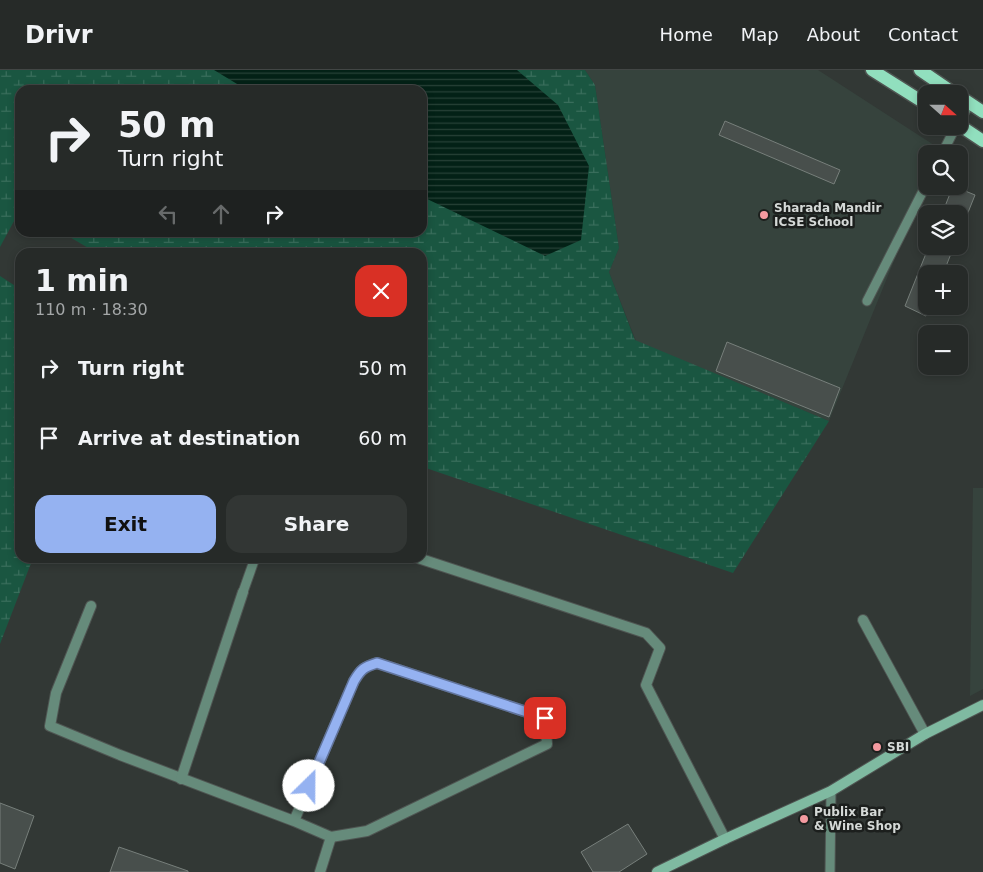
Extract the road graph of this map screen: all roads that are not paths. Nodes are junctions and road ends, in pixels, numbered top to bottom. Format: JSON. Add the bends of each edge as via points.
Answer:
{"nodes":[{"id":1,"x":872,"y":70,"type":"edge"},
{"id":2,"x":920,"y":70,"type":"edge"},
{"id":3,"x":942,"y":85,"type":"edge"},
{"id":4,"x":918,"y":99,"type":"edge"},
{"id":5,"x":968,"y":103,"type":"edge"},
{"id":6,"x":983,"y":112,"type":"edge"},
{"id":7,"x":968,"y":131,"type":"edge"},
{"id":8,"x":983,"y":141,"type":"edge"},
{"id":9,"x":921,"y":195,"type":"edge"},
{"id":10,"x":867,"y":300,"type":"dead end"},
{"id":11,"x":427,"y":561,"type":"edge"},
{"id":12,"x":253,"y":563,"type":"edge"},
{"id":13,"x":243,"y":592,"type":"joint"},
{"id":14,"x":90,"y":606,"type":"dead end"},
{"id":15,"x":863,"y":620,"type":"dead end"},
{"id":16,"x":983,"y":705,"type":"edge"},
{"id":17,"x":926,"y":734,"type":"junction"},
{"id":18,"x":181,"y":779,"type":"junction"},
{"id":19,"x":831,"y":791,"type":"junction"},
{"id":20,"x":294,"y":821,"type":"junction"},
{"id":21,"x":331,"y":837,"type":"junction"},
{"id":22,"x":725,"y":839,"type":"junction"},
{"id":23,"x":320,"y":872,"type":"edge"},
{"id":24,"x":657,"y":872,"type":"edge"},
{"id":25,"x":830,"y":872,"type":"edge"}],
"edges":[{"from":1,"to":4,"type":"main road"},
{"from":2,"to":3,"type":"main road"},
{"from":5,"to":6,"type":"main road"},
{"from":7,"to":8,"type":"main road"},
{"from":9,"to":10,"type":"lane"},
{"from":11,"to":22,"type":"street","via":[[646,632],[660,648],[646,685]]},
{"from":12,"to":13,"type":"lane"},
{"from":13,"to":18,"type":"street"},
{"from":14,"to":18,"type":"street","via":[[56,693],[50,726]]},
{"from":15,"to":17,"type":"street"},
{"from":16,"to":17,"type":"main road"},
{"from":17,"to":19,"type":"main road"},
{"from":18,"to":20,"type":"street"},
{"from":19,"to":22,"type":"main road"},
{"from":19,"to":25,"type":"lane"},
{"from":20,"to":21,"type":"street"},
{"from":20,"to":21,"type":"street","via":[[354,681],[367,666],[377,663],[545,718],[547,744],[368,831]]},
{"from":21,"to":23,"type":"street"},
{"from":22,"to":24,"type":"main road"}]}
